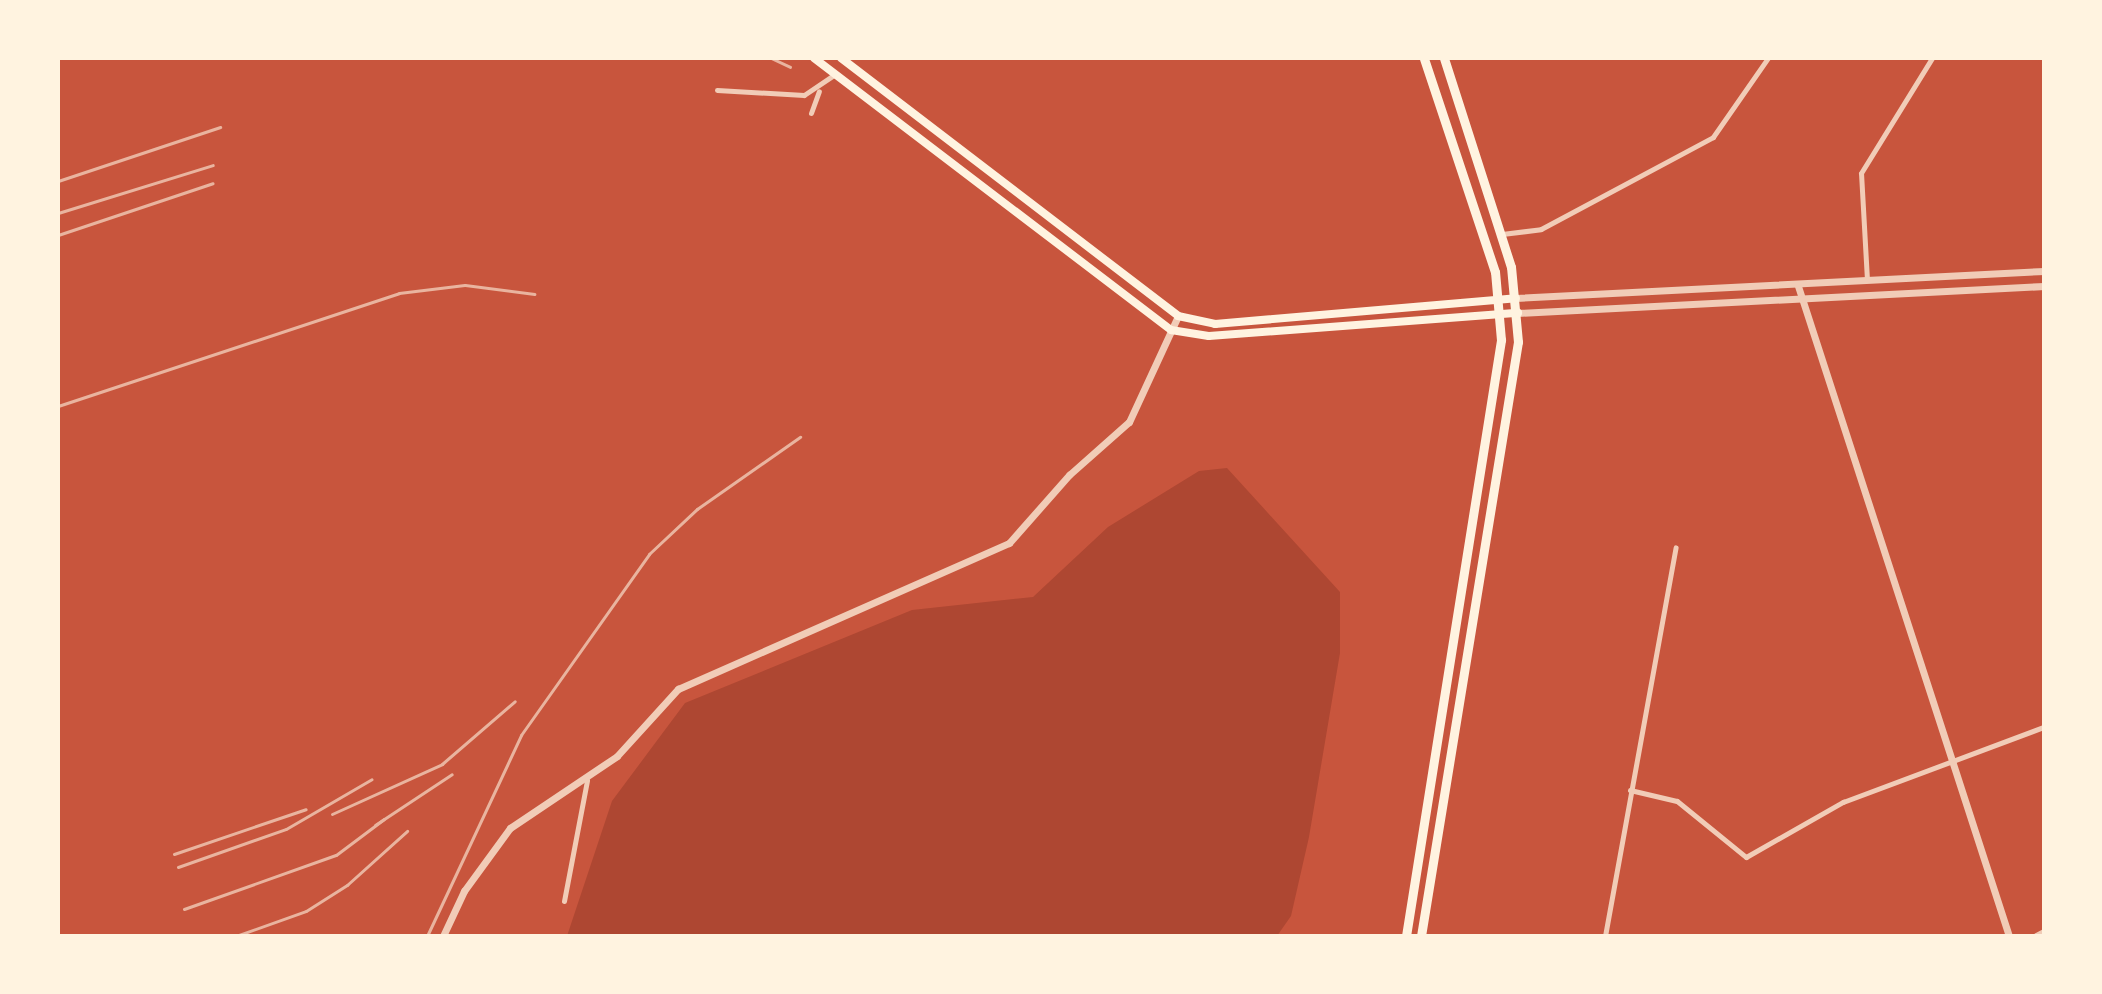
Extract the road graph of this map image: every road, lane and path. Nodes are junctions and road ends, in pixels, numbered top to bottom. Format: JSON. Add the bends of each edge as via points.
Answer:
{"nodes":[{"id":1,"x":814,"y":58,"type":"edge"},
{"id":2,"x":841,"y":58,"type":"edge"},
{"id":3,"x":1424,"y":58,"type":"edge"},
{"id":4,"x":1444,"y":58,"type":"edge"},
{"id":5,"x":1768,"y":58,"type":"edge"},
{"id":6,"x":1932,"y":58,"type":"edge"},
{"id":7,"x":835,"y":74,"type":"junction"},
{"id":8,"x":717,"y":90,"type":"dead end"},
{"id":9,"x":820,"y":91,"type":"junction"},
{"id":10,"x":811,"y":113,"type":"dead end"},
{"id":11,"x":1502,"y":234,"type":"junction"},
{"id":12,"x":2044,"y":271,"type":"edge"},
{"id":13,"x":1867,"y":283,"type":"junction"},
{"id":14,"x":1798,"y":286,"type":"junction"},
{"id":15,"x":2044,"y":286,"type":"edge"},
{"id":16,"x":1499,"y":297,"type":"junction"},
{"id":17,"x":1516,"y":298,"type":"junction"},
{"id":18,"x":1801,"y":298,"type":"junction"},
{"id":19,"x":1502,"y":313,"type":"junction"},
{"id":20,"x":1518,"y":313,"type":"junction"},
{"id":21,"x":1178,"y":316,"type":"junction"},
{"id":22,"x":1172,"y":330,"type":"junction"},
{"id":23,"x":1676,"y":547,"type":"dead end"},
{"id":24,"x":2044,"y":727,"type":"edge"},
{"id":25,"x":1951,"y":758,"type":"junction"},
{"id":26,"x":587,"y":780,"type":"junction"},
{"id":27,"x":1630,"y":790,"type":"junction"},
{"id":28,"x":564,"y":901,"type":"dead end"},
{"id":29,"x":2044,"y":932,"type":"edge"},
{"id":30,"x":443,"y":936,"type":"edge"},
{"id":31,"x":1406,"y":936,"type":"edge"},
{"id":32,"x":1421,"y":936,"type":"edge"},
{"id":33,"x":1605,"y":936,"type":"edge"},
{"id":34,"x":2009,"y":936,"type":"edge"},
{"id":35,"x":2036,"y":936,"type":"edge"}],
"edges":[{"from":1,"to":7,"type":"main road"},
{"from":2,"to":21,"type":"main road"},
{"from":3,"to":16,"type":"main road"},
{"from":4,"to":11,"type":"main road"},
{"from":5,"to":11,"type":"street","via":[[1713,137],[1541,229]]},
{"from":6,"to":13,"type":"street","via":[[1861,173]]},
{"from":7,"to":9,"type":"street"},
{"from":7,"to":22,"type":"main road"},
{"from":8,"to":9,"type":"street"},
{"from":9,"to":10,"type":"street"},
{"from":11,"to":17,"type":"main road"},
{"from":12,"to":13,"type":"street"},
{"from":13,"to":14,"type":"street"},
{"from":14,"to":17,"type":"street"},
{"from":14,"to":18,"type":"street"},
{"from":15,"to":18,"type":"street"},
{"from":16,"to":17,"type":"main road"},
{"from":16,"to":19,"type":"main road"},
{"from":16,"to":21,"type":"main road","via":[[1215,324]]},
{"from":17,"to":20,"type":"main road"},
{"from":18,"to":20,"type":"street"},
{"from":18,"to":25,"type":"street"},
{"from":19,"to":20,"type":"main road"},
{"from":19,"to":22,"type":"main road","via":[[1209,336]]},
{"from":19,"to":31,"type":"main road"},
{"from":20,"to":32,"type":"main road","via":[[1516,368]]},
{"from":21,"to":22,"type":"street"},
{"from":22,"to":26,"type":"street","via":[[1129,422],[1069,475],[1009,543],[678,689]]},
{"from":23,"to":27,"type":"street"},
{"from":24,"to":25,"type":"street"},
{"from":25,"to":27,"type":"street","via":[[1843,802],[1746,857],[1677,801]]},
{"from":25,"to":34,"type":"street"},
{"from":26,"to":28,"type":"street"},
{"from":26,"to":30,"type":"street","via":[[510,828],[471,880]]},
{"from":27,"to":33,"type":"street"},
{"from":29,"to":35,"type":"street"}]}
